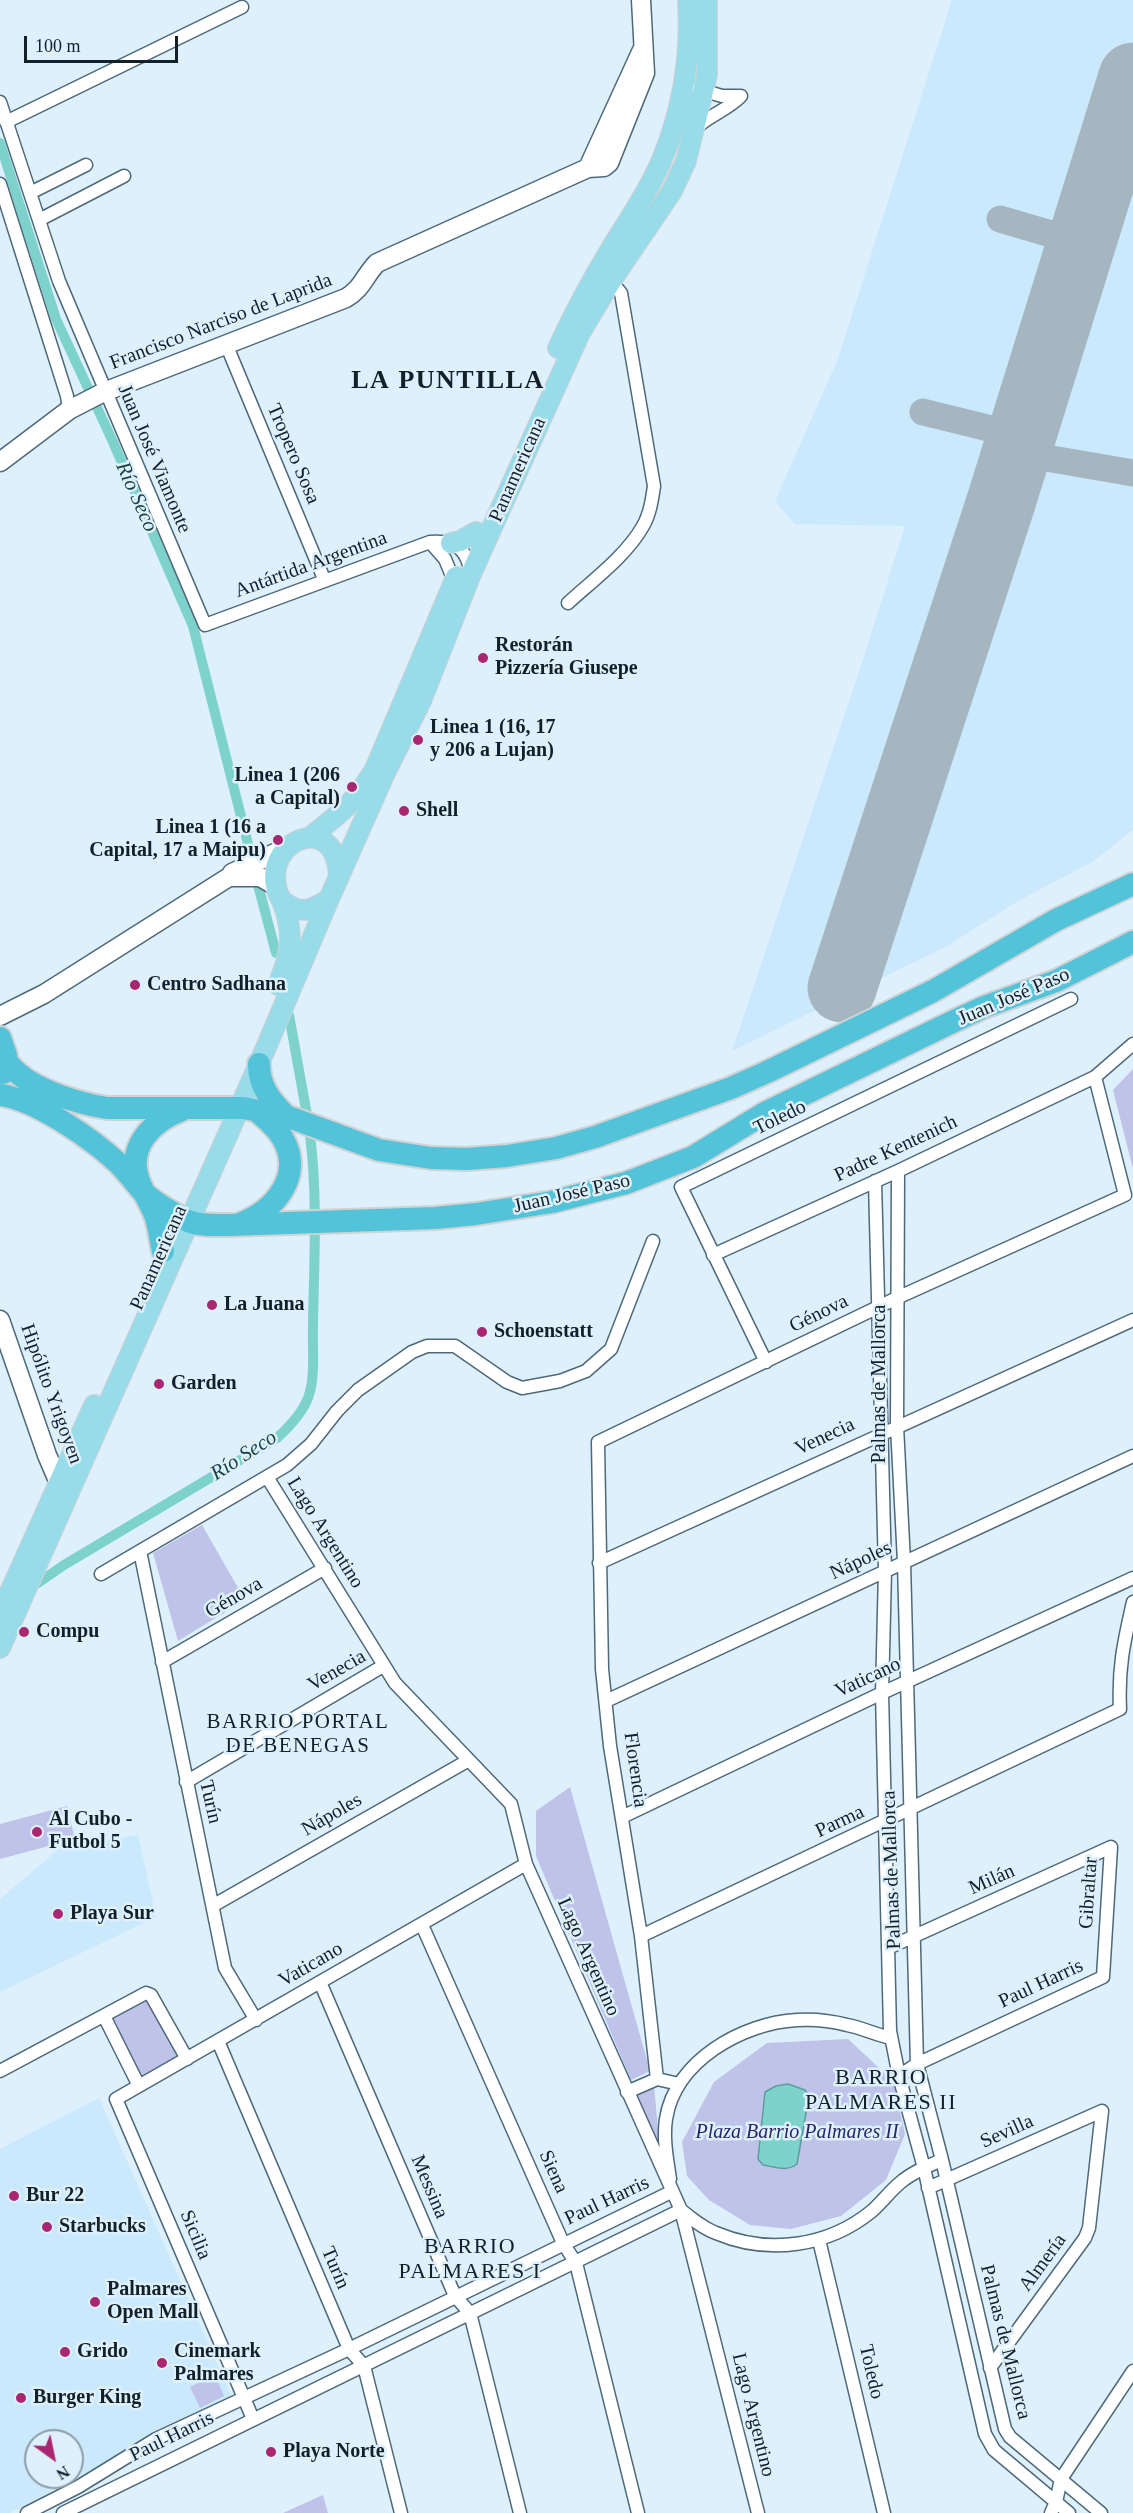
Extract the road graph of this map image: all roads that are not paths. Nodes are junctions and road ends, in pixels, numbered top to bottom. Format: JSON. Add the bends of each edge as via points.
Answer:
{"nodes":[{"id":1,"x":641,"y":0,"type":"edge"},
{"id":2,"x":688,"y":0,"type":"edge"},
{"id":3,"x":707,"y":0,"type":"edge"},
{"id":4,"x":242,"y":7,"type":"dead end"},
{"id":5,"x":704,"y":90,"type":"junction"},
{"id":6,"x":682,"y":92,"type":"junction"},
{"id":7,"x":0,"y":102,"type":"edge"},
{"id":8,"x":6,"y":122,"type":"junction"},
{"id":9,"x":695,"y":129,"type":"junction"},
{"id":10,"x":86,"y":165,"type":"dead end"},
{"id":11,"x":124,"y":176,"type":"dead end"},
{"id":12,"x":1,"y":192,"type":"edge"},
{"id":13,"x":30,"y":193,"type":"junction"},
{"id":14,"x":39,"y":220,"type":"junction"},
{"id":15,"x":610,"y":281,"type":"junction"},
{"id":16,"x":226,"y":344,"type":"junction"},
{"id":17,"x":104,"y":392,"type":"junction"},
{"id":18,"x":69,"y":410,"type":"junction"},
{"id":19,"x":0,"y":462,"type":"edge"},
{"id":20,"x":430,"y":542,"type":"junction"},
{"id":21,"x":461,"y":563,"type":"junction"},
{"id":22,"x":324,"y":579,"type":"junction"},
{"id":23,"x":568,"y":603,"type":"dead end"},
{"id":24,"x":205,"y":625,"type":"joint"},
{"id":25,"x":309,"y":838,"type":"junction"},
{"id":26,"x":290,"y":846,"type":"junction"},
{"id":27,"x":339,"y":876,"type":"junction"},
{"id":28,"x":219,"y":883,"type":"junction"},
{"id":29,"x":1133,"y":884,"type":"edge"},
{"id":30,"x":279,"y":893,"type":"junction"},
{"id":31,"x":329,"y":899,"type":"junction"},
{"id":32,"x":1133,"y":942,"type":"edge"},
{"id":33,"x":44,"y":994,"type":"junction"},
{"id":34,"x":1071,"y":999,"type":"dead end"},
{"id":35,"x":0,"y":1016,"type":"edge"},
{"id":36,"x":1133,"y":1044,"type":"edge"},
{"id":37,"x":3,"y":1057,"type":"edge"},
{"id":38,"x":259,"y":1064,"type":"junction"},
{"id":39,"x":1095,"y":1077,"type":"junction"},
{"id":40,"x":0,"y":1095,"type":"edge"},
{"id":41,"x":189,"y":1107,"type":"junction"},
{"id":42,"x":241,"y":1109,"type":"junction"},
{"id":43,"x":286,"y":1116,"type":"junction"},
{"id":44,"x":898,"y":1171,"type":"junction"},
{"id":45,"x":875,"y":1181,"type":"junction"},
{"id":46,"x":146,"y":1194,"type":"junction"},
{"id":47,"x":184,"y":1218,"type":"junction"},
{"id":48,"x":237,"y":1225,"type":"junction"},
{"id":49,"x":653,"y":1241,"type":"dead end"},
{"id":50,"x":162,"y":1251,"type":"junction"},
{"id":51,"x":713,"y":1255,"type":"junction"},
{"id":52,"x":899,"y":1297,"type":"junction"},
{"id":53,"x":879,"y":1307,"type":"junction"},
{"id":54,"x":0,"y":1320,"type":"edge"},
{"id":55,"x":1133,"y":1320,"type":"edge"},
{"id":56,"x":766,"y":1362,"type":"junction"},
{"id":57,"x":897,"y":1426,"type":"junction"},
{"id":58,"x":881,"y":1433,"type":"junction"},
{"id":59,"x":598,"y":1442,"type":"joint"},
{"id":60,"x":1133,"y":1456,"type":"edge"},
{"id":61,"x":267,"y":1477,"type":"junction"},
{"id":62,"x":59,"y":1483,"type":"junction"},
{"id":63,"x":140,"y":1551,"type":"junction"},
{"id":64,"x":904,"y":1562,"type":"junction"},
{"id":65,"x":599,"y":1563,"type":"junction"},
{"id":66,"x":325,"y":1568,"type":"junction"},
{"id":67,"x":885,"y":1571,"type":"junction"},
{"id":68,"x":101,"y":1574,"type":"dead end"},
{"id":69,"x":1133,"y":1578,"type":"edge"},
{"id":70,"x":22,"y":1589,"type":"junction"},
{"id":71,"x":1133,"y":1602,"type":"edge"},
{"id":72,"x":5,"y":1615,"type":"edge"},
{"id":73,"x":0,"y":1648,"type":"edge"},
{"id":74,"x":162,"y":1662,"type":"junction"},
{"id":75,"x":383,"y":1666,"type":"junction"},
{"id":76,"x":906,"y":1682,"type":"junction"},
{"id":77,"x":882,"y":1693,"type":"junction"},
{"id":78,"x":606,"y":1701,"type":"junction"},
{"id":79,"x":469,"y":1760,"type":"junction"},
{"id":80,"x":186,"y":1782,"type":"junction"},
{"id":81,"x":909,"y":1811,"type":"junction"},
{"id":82,"x":622,"y":1817,"type":"junction"},
{"id":83,"x":884,"y":1823,"type":"junction"},
{"id":84,"x":1111,"y":1847,"type":"joint"},
{"id":85,"x":526,"y":1864,"type":"junction"},
{"id":86,"x":214,"y":1905,"type":"junction"},
{"id":87,"x":422,"y":1925,"type":"junction"},
{"id":88,"x":641,"y":1936,"type":"junction"},
{"id":89,"x":914,"y":1937,"type":"junction"},
{"id":90,"x":888,"y":1948,"type":"junction"},
{"id":91,"x":1103,"y":1977,"type":"joint"},
{"id":92,"x":320,"y":1982,"type":"junction"},
{"id":93,"x":104,"y":2016,"type":"junction"},
{"id":94,"x":256,"y":2020,"type":"junction"},
{"id":95,"x":891,"y":2038,"type":"junction"},
{"id":96,"x":218,"y":2041,"type":"junction"},
{"id":97,"x":187,"y":2059,"type":"junction"},
{"id":98,"x":916,"y":2064,"type":"junction"},
{"id":99,"x":0,"y":2072,"type":"edge"},
{"id":100,"x":899,"y":2076,"type":"junction"},
{"id":101,"x":657,"y":2079,"type":"junction"},
{"id":102,"x":679,"y":2084,"type":"junction"},
{"id":103,"x":139,"y":2085,"type":"junction"},
{"id":104,"x":627,"y":2092,"type":"junction"},
{"id":105,"x":116,"y":2099,"type":"joint"},
{"id":106,"x":942,"y":2160,"type":"junction"},
{"id":107,"x":924,"y":2168,"type":"junction"},
{"id":108,"x":945,"y":2181,"type":"junction"},
{"id":109,"x":928,"y":2188,"type":"junction"},
{"id":110,"x":671,"y":2192,"type":"junction"},
{"id":111,"x":681,"y":2210,"type":"junction"},
{"id":112,"x":1085,"y":2238,"type":"joint"},
{"id":113,"x":819,"y":2240,"type":"junction"},
{"id":114,"x":562,"y":2243,"type":"junction"},
{"id":115,"x":576,"y":2262,"type":"junction"},
{"id":116,"x":455,"y":2296,"type":"junction"},
{"id":117,"x":470,"y":2313,"type":"junction"},
{"id":118,"x":349,"y":2349,"type":"junction"},
{"id":119,"x":364,"y":2366,"type":"junction"},
{"id":120,"x":990,"y":2368,"type":"junction"},
{"id":121,"x":1133,"y":2371,"type":"edge"},
{"id":122,"x":244,"y":2398,"type":"junction"},
{"id":123,"x":253,"y":2419,"type":"junction"},
{"id":124,"x":121,"y":2461,"type":"junction"},
{"id":125,"x":131,"y":2479,"type":"junction"},
{"id":126,"x":1061,"y":2479,"type":"junction"},
{"id":127,"x":1054,"y":2508,"type":"edge"},
{"id":128,"x":27,"y":2513,"type":"edge"},
{"id":129,"x":63,"y":2513,"type":"edge"},
{"id":130,"x":401,"y":2513,"type":"edge"},
{"id":131,"x":519,"y":2513,"type":"edge"},
{"id":132,"x":638,"y":2513,"type":"edge"},
{"id":133,"x":758,"y":2513,"type":"edge"},
{"id":134,"x":885,"y":2513,"type":"edge"},
{"id":135,"x":1069,"y":2513,"type":"edge"},
{"id":136,"x":1101,"y":2513,"type":"edge"}],
"edges":[{"from":1,"to":16,"type":"street","name":"Francisco Narciso de Laprida","via":[[645,73],[612,159],[604,167],[588,168],[377,263],[362,286],[346,298]]},
{"from":2,"to":6,"type":"main road","name":"Panamericana","via":[[688,49]]},
{"from":3,"to":5,"type":"main road","name":"Panamericana"},
{"from":4,"to":8,"type":"street"},
{"from":5,"to":6,"type":"street"},
{"from":5,"to":9,"type":"main road","name":"Panamericana"},
{"from":5,"to":9,"type":"street","via":[[722,96],[741,96]]},
{"from":6,"to":21,"type":"main road","name":"Panamericana","via":[[657,172],[583,297],[476,532],[460,541]]},
{"from":7,"to":8,"type":"street","name":"Juan José Viamonte"},
{"from":8,"to":13,"type":"street","name":"Juan José Viamonte"},
{"from":9,"to":15,"type":"main road","name":"Panamericana","via":[[672,190]]},
{"from":10,"to":13,"type":"street"},
{"from":11,"to":14,"type":"street"},
{"from":12,"to":18,"type":"street"},
{"from":13,"to":14,"type":"street","name":"Juan José Viamonte"},
{"from":14,"to":17,"type":"street","name":"Juan José Viamonte"},
{"from":15,"to":21,"type":"main road","name":"Panamericana"},
{"from":15,"to":23,"type":"street","via":[[621,293],[654,486],[643,527],[606,569]]},
{"from":16,"to":17,"type":"street","name":"Francisco Narciso de Laprida"},
{"from":16,"to":22,"type":"street","name":"Tropero Sosa"},
{"from":17,"to":18,"type":"street","name":"Francisco Narciso de Laprida"},
{"from":17,"to":24,"type":"street","name":"Juan José Viamonte"},
{"from":18,"to":19,"type":"street","name":"Francisco Narciso de Laprida"},
{"from":20,"to":21,"type":"street","name":"Antártida Argentina"},
{"from":20,"to":21,"type":"street","via":[[445,560]]},
{"from":20,"to":22,"type":"street","name":"Antártida Argentina"},
{"from":21,"to":25,"type":"main road","name":"Panamericana","via":[[375,769],[346,809]]},
{"from":21,"to":27,"type":"main road","name":"Panamericana","via":[[421,700]]},
{"from":22,"to":24,"type":"street","name":"Antártida Argentina"},
{"from":25,"to":26,"type":"main road","name":"Panamericana"},
{"from":25,"to":27,"type":"main road","via":[[322,839],[333,849]]},
{"from":26,"to":28,"type":"street"},
{"from":26,"to":30,"type":"main road","name":"Panamericana","via":[[278,860],[275,876]]},
{"from":27,"to":31,"type":"main road","name":"Panamericana"},
{"from":28,"to":30,"type":"street","via":[[229,877],[260,877]]},
{"from":28,"to":33,"type":"street"},
{"from":29,"to":43,"type":"highway","name":"Juan José Paso","via":[[1056,920],[933,991],[767,1072],[596,1137],[507,1156],[431,1158],[379,1150]]},
{"from":30,"to":31,"type":"main road","via":[[294,909],[303,911]]},
{"from":30,"to":42,"type":"main road","name":"Panamericana","via":[[289,920],[288,959]]},
{"from":31,"to":38,"type":"main road","name":"Panamericana"},
{"from":32,"to":48,"type":"highway","name":"Juan José Paso","via":[[1056,981],[984,1007],[903,1045],[765,1113],[693,1157],[649,1175],[507,1210],[435,1218]]},
{"from":33,"to":35,"type":"street"},
{"from":33,"to":37,"type":"street","via":[[9,1026]]},
{"from":34,"to":51,"type":"street","name":"Toledo","via":[[681,1187]]},
{"from":36,"to":39,"type":"street","name":"Padre Kentenich"},
{"from":37,"to":41,"type":"highway","name":"Juan José Paso","via":[[26,1079],[93,1106]]},
{"from":38,"to":42,"type":"main road","name":"Panamericana"},
{"from":38,"to":43,"type":"highway","via":[[263,1087]]},
{"from":39,"to":44,"type":"street","name":"Padre Kentenich"},
{"from":39,"to":52,"type":"street","name":"Génova","via":[[1125,1195]]},
{"from":40,"to":46,"type":"highway","name":"Juan José Paso","via":[[32,1104],[75,1131],[116,1162]]},
{"from":41,"to":42,"type":"highway","name":"Juan José Paso"},
{"from":41,"to":46,"type":"highway","via":[[159,1122],[141,1141],[136,1168]]},
{"from":42,"to":43,"type":"highway","name":"Juan José Paso"},
{"from":42,"to":47,"type":"main road","name":"Panamericana"},
{"from":42,"to":48,"type":"highway","via":[[271,1123],[285,1141],[289,1156],[288,1177],[281,1194],[260,1214]]},
{"from":44,"to":45,"type":"street","name":"Padre Kentenich"},
{"from":44,"to":52,"type":"street","name":"Palmas de Mallorca"},
{"from":45,"to":51,"type":"street","name":"Padre Kentenich"},
{"from":45,"to":53,"type":"street","name":"Palmas de Mallorca"},
{"from":46,"to":47,"type":"highway","name":"Juan José Paso"},
{"from":46,"to":50,"type":"highway","via":[[158,1225]]},
{"from":47,"to":48,"type":"highway","name":"Juan José Paso"},
{"from":47,"to":50,"type":"main road","name":"Panamericana"},
{"from":47,"to":70,"type":"main road","name":"Panamericana"},
{"from":49,"to":61,"type":"street","via":[[611,1349],[586,1371],[522,1388],[455,1346],[427,1346],[412,1352],[358,1390],[311,1444]]},
{"from":50,"to":62,"type":"main road","name":"Panamericana"},
{"from":51,"to":56,"type":"street","name":"Toledo"},
{"from":52,"to":53,"type":"street","name":"Génova"},
{"from":52,"to":57,"type":"street","name":"Palmas de Mallorca"},
{"from":53,"to":56,"type":"street","name":"Génova"},
{"from":53,"to":58,"type":"street","name":"Palmas de Mallorca"},
{"from":54,"to":62,"type":"street","name":"Hipólito Yrigoyen"},
{"from":55,"to":57,"type":"street","name":"Venecia"},
{"from":56,"to":59,"type":"street","name":"Génova"},
{"from":57,"to":58,"type":"street","name":"Venecia"},
{"from":57,"to":64,"type":"street","name":"Palmas de Mallorca"},
{"from":58,"to":65,"type":"street","name":"Venecia"},
{"from":58,"to":67,"type":"street","name":"Palmas de Mallorca"},
{"from":59,"to":65,"type":"street","name":"Florencia"},
{"from":60,"to":64,"type":"street","name":"Nápoles"},
{"from":61,"to":63,"type":"street"},
{"from":61,"to":66,"type":"street","name":"Lago Argentino"},
{"from":62,"to":70,"type":"main road","name":"Panamericana"},
{"from":63,"to":68,"type":"street"},
{"from":63,"to":74,"type":"street","name":"Turín"},
{"from":64,"to":67,"type":"street","name":"Nápoles"},
{"from":64,"to":76,"type":"street","name":"Palmas de Mallorca"},
{"from":65,"to":78,"type":"street","name":"Florencia"},
{"from":66,"to":74,"type":"street","name":"Génova"},
{"from":66,"to":75,"type":"street","name":"Lago Argentino"},
{"from":67,"to":77,"type":"street","name":"Palmas de Mallorca"},
{"from":67,"to":78,"type":"street","name":"Nápoles"},
{"from":69,"to":76,"type":"street","name":"Vaticano"},
{"from":70,"to":72,"type":"main road"},
{"from":71,"to":81,"type":"street","name":"Parma","via":[[1120,1656],[1120,1709]]},
{"from":72,"to":73,"type":"main road"},
{"from":74,"to":80,"type":"street","name":"Turín"},
{"from":75,"to":79,"type":"street","name":"Lago Argentino"},
{"from":75,"to":80,"type":"street","name":"Venecia"},
{"from":76,"to":77,"type":"street","name":"Vaticano"},
{"from":76,"to":81,"type":"street","name":"Palmas de Mallorca"},
{"from":77,"to":82,"type":"street","name":"Vaticano"},
{"from":77,"to":83,"type":"street","name":"Palmas de Mallorca"},
{"from":78,"to":82,"type":"street","name":"Florencia"},
{"from":79,"to":85,"type":"street","name":"Lago Argentino","via":[[511,1804]]},
{"from":79,"to":86,"type":"street","name":"Nápoles"},
{"from":80,"to":86,"type":"street","name":"Turín"},
{"from":81,"to":83,"type":"street","name":"Parma"},
{"from":81,"to":89,"type":"street","name":"Palmas de Mallorca"},
{"from":82,"to":88,"type":"street","name":"Florencia"},
{"from":83,"to":88,"type":"street","name":"Parma"},
{"from":83,"to":90,"type":"street","name":"Palmas de Mallorca"},
{"from":84,"to":89,"type":"street","name":"Milán"},
{"from":84,"to":91,"type":"street","name":"Gibraltar"},
{"from":85,"to":87,"type":"street","name":"Vaticano"},
{"from":85,"to":104,"type":"street","name":"Lago Argentino"},
{"from":86,"to":94,"type":"street","name":"Turín","via":[[225,1968]]},
{"from":87,"to":92,"type":"street","name":"Vaticano"},
{"from":87,"to":114,"type":"street","name":"Siena"},
{"from":88,"to":101,"type":"street","name":"Florencia"},
{"from":89,"to":90,"type":"street","name":"Milán"},
{"from":89,"to":98,"type":"street","name":"Palmas de Mallorca"},
{"from":90,"to":95,"type":"street","name":"Palmas de Mallorca"},
{"from":91,"to":98,"type":"street","name":"Paul Harris"},
{"from":92,"to":94,"type":"street","name":"Vaticano"},
{"from":92,"to":116,"type":"street","name":"Messina"},
{"from":93,"to":97,"type":"street","via":[[146,1993],[151,1995]]},
{"from":93,"to":99,"type":"street"},
{"from":93,"to":103,"type":"street"},
{"from":94,"to":96,"type":"street","name":"Vaticano"},
{"from":95,"to":100,"type":"street","name":"Palmas de Mallorca"},
{"from":95,"to":102,"type":"street","name":"Paul Harris","via":[[823,2021],[761,2025],[712,2051]]},
{"from":96,"to":97,"type":"street","name":"Vaticano"},
{"from":96,"to":118,"type":"street","name":"Turín"},
{"from":97,"to":103,"type":"street","name":"Vaticano"},
{"from":98,"to":100,"type":"street","name":"Paul Harris"},
{"from":98,"to":106,"type":"street","name":"Palmas de Mallorca"},
{"from":100,"to":107,"type":"street","name":"Palmas de Mallorca"},
{"from":101,"to":102,"type":"street"},
{"from":101,"to":104,"type":"street"},
{"from":102,"to":110,"type":"street","name":"Paul Harris","via":[[666,2120]]},
{"from":103,"to":105,"type":"street","name":"Vaticano"},
{"from":104,"to":110,"type":"street","name":"Lago Argentino"},
{"from":105,"to":122,"type":"street","name":"Sicilia"},
{"from":106,"to":107,"type":"street"},
{"from":106,"to":108,"type":"street","name":"Palmas de Mallorca"},
{"from":107,"to":109,"type":"street","name":"Palmas de Mallorca"},
{"from":107,"to":113,"type":"street","via":[[902,2181],[852,2225]]},
{"from":108,"to":109,"type":"street","name":"Sevilla"},
{"from":108,"to":112,"type":"street","name":"Sevilla","via":[[1101,2111]]},
{"from":108,"to":120,"type":"street","name":"Palmas de Mallorca"},
{"from":109,"to":127,"type":"street","name":"Palmas de Mallorca","via":[[984,2434],[994,2450]]},
{"from":110,"to":111,"type":"street","name":"Lago Argentino"},
{"from":110,"to":114,"type":"street","name":"Paul Harris"},
{"from":111,"to":113,"type":"street","via":[[716,2233],[752,2244],[795,2246]]},
{"from":111,"to":115,"type":"street","name":"Paul Harris"},
{"from":111,"to":133,"type":"street","name":"Lago Argentino"},
{"from":112,"to":120,"type":"street","name":"Almería"},
{"from":113,"to":134,"type":"street","name":"Toledo"},
{"from":114,"to":115,"type":"street","name":"Siena"},
{"from":114,"to":116,"type":"street","name":"Paul Harris"},
{"from":115,"to":117,"type":"street","name":"Paul Harris"},
{"from":115,"to":132,"type":"street","name":"Siena"},
{"from":116,"to":117,"type":"street","name":"Messina"},
{"from":116,"to":118,"type":"street","name":"Paul Harris"},
{"from":117,"to":119,"type":"street","name":"Paul Harris"},
{"from":117,"to":131,"type":"street","name":"Messina"},
{"from":118,"to":119,"type":"street","name":"Turín"},
{"from":118,"to":122,"type":"street","name":"Paul Harris"},
{"from":119,"to":123,"type":"street","name":"Paul Harris"},
{"from":119,"to":130,"type":"street","name":"Turín"},
{"from":120,"to":126,"type":"street","name":"Palmas de Mallorca","via":[[1010,2437]]},
{"from":121,"to":126,"type":"street"},
{"from":122,"to":123,"type":"street","name":"Sicilia"},
{"from":122,"to":124,"type":"street","name":"Paul Harris","via":[[156,2439]]},
{"from":123,"to":125,"type":"street","name":"Paul Harris"},
{"from":124,"to":125,"type":"street"},
{"from":124,"to":128,"type":"street","name":"Paul Harris"},
{"from":125,"to":129,"type":"street","name":"Paul Harris"},
{"from":126,"to":127,"type":"street"},
{"from":126,"to":136,"type":"street","name":"Palmas de Mallorca"},
{"from":127,"to":135,"type":"street","name":"Palmas de Mallorca"}]}
